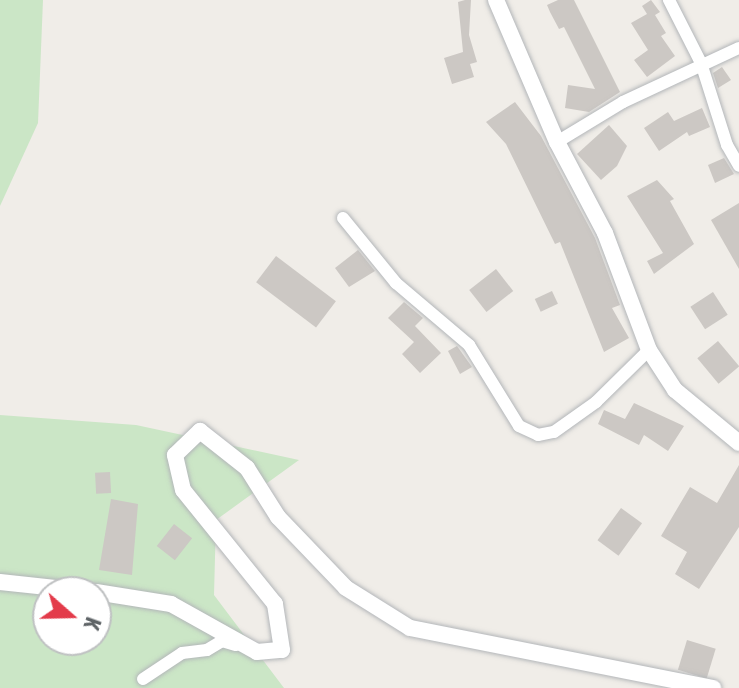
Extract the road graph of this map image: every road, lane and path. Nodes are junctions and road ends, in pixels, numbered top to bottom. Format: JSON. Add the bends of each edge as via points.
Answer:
{"nodes":[{"id":1,"x":496,"y":0,"type":"edge"},
{"id":2,"x":669,"y":0,"type":"edge"},
{"id":3,"x":739,"y":48,"type":"edge"},
{"id":4,"x":701,"y":63,"type":"junction"},
{"id":5,"x":557,"y":142,"type":"junction"},
{"id":6,"x":739,"y":166,"type":"edge"},
{"id":7,"x":343,"y":218,"type":"dead end"},
{"id":8,"x":649,"y":350,"type":"junction"},
{"id":9,"x":739,"y":443,"type":"edge"},
{"id":10,"x":0,"y":582,"type":"edge"},
{"id":11,"x":32,"y":585,"type":"edge"},
{"id":12,"x":112,"y":595,"type":"edge"},
{"id":13,"x":257,"y":652,"type":"junction"},
{"id":14,"x":143,"y":679,"type":"dead end"},
{"id":15,"x":713,"y":688,"type":"edge"}],
"edges":[{"from":1,"to":5,"type":"street"},
{"from":2,"to":4,"type":"street"},
{"from":3,"to":4,"type":"street"},
{"from":4,"to":5,"type":"street"},
{"from":4,"to":6,"type":"street"},
{"from":5,"to":8,"type":"street","via":[[605,233]]},
{"from":7,"to":8,"type":"street","via":[[396,283],[469,345],[519,426],[538,435],[554,432],[596,402]]},
{"from":8,"to":9,"type":"street","via":[[675,390]]},
{"from":10,"to":11,"type":"street"},
{"from":12,"to":13,"type":"street","via":[[171,604]]},
{"from":13,"to":14,"type":"street","via":[[222,641],[207,650],[182,653]]},
{"from":13,"to":15,"type":"street","via":[[282,650],[275,604],[183,490],[175,455],[200,431],[247,468],[278,517],[346,588],[410,628]]}]}
